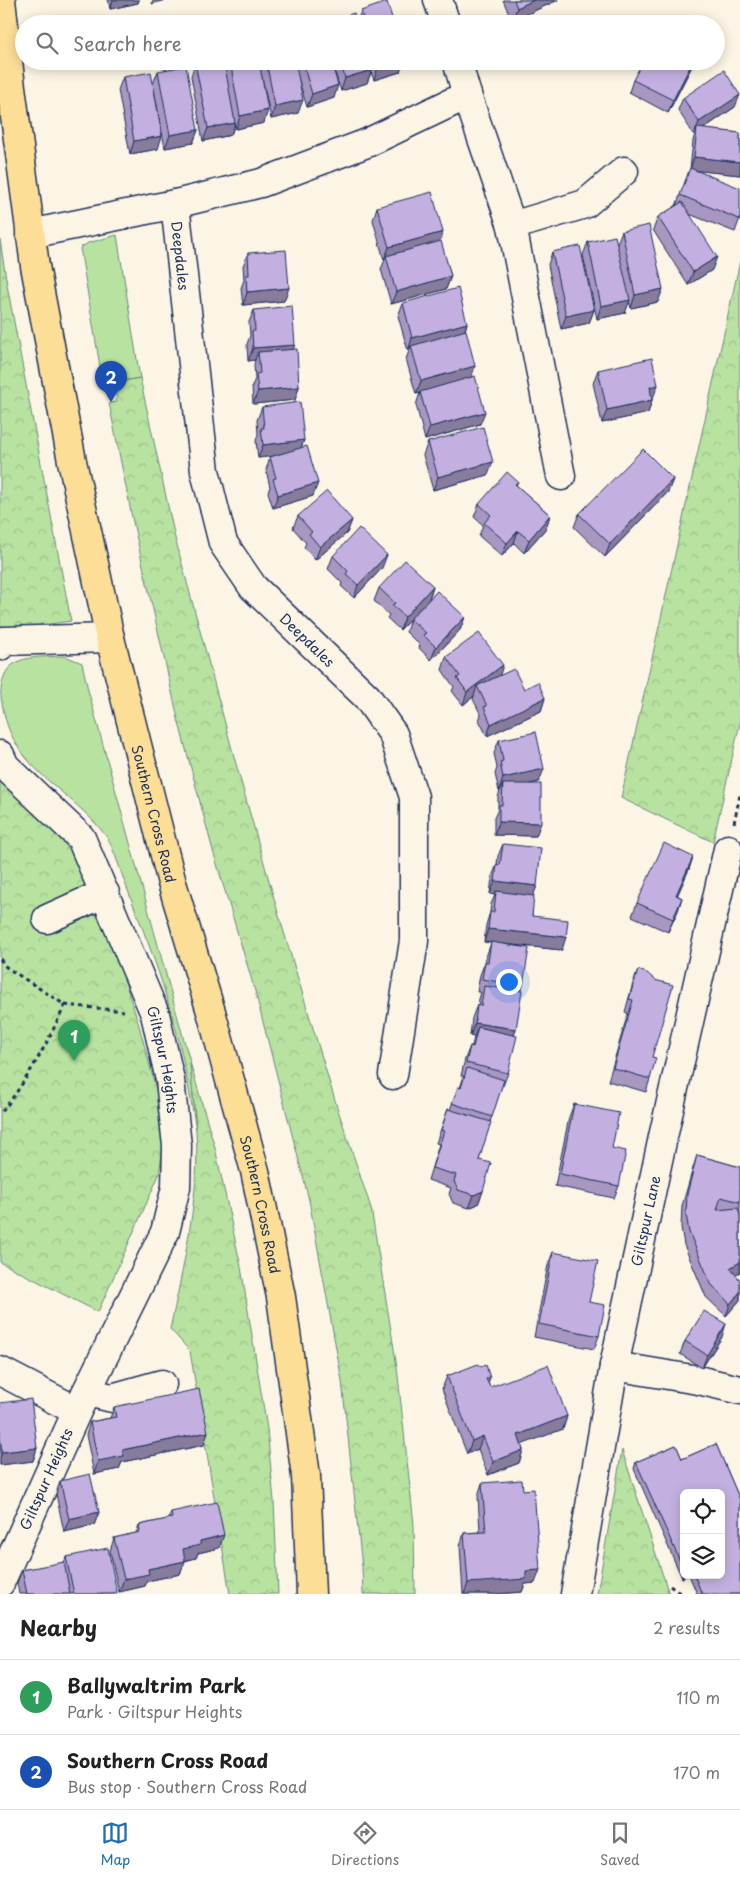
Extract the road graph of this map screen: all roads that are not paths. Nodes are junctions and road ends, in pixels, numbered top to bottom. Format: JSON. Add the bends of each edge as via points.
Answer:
{"nodes":[{"id":1,"x":1,"y":0,"type":"edge"},
{"id":2,"x":438,"y":0,"type":"edge"},
{"id":3,"x":443,"y":15,"type":"edge"},
{"id":4,"x":460,"y":70,"type":"edge"},
{"id":5,"x":467,"y":95,"type":"junction"},
{"id":6,"x":624,"y":171,"type":"dead end"},
{"id":7,"x":175,"y":204,"type":"junction"},
{"id":8,"x":512,"y":226,"type":"junction"},
{"id":9,"x":30,"y":234,"type":"junction"},
{"id":10,"x":561,"y":476,"type":"dead end"},
{"id":11,"x":110,"y":638,"type":"junction"},
{"id":12,"x":1,"y":640,"type":"edge"},
{"id":13,"x":0,"y":756,"type":"edge"},
{"id":14,"x":728,"y":849,"type":"dead end"},
{"id":15,"x":105,"y":892,"type":"junction"},
{"id":16,"x":47,"y":919,"type":"dead end"},
{"id":17,"x":393,"y":1075,"type":"dead end"},
{"id":18,"x":614,"y":1366,"type":"junction"},
{"id":19,"x":0,"y":1371,"type":"edge"},
{"id":20,"x":162,"y":1384,"type":"dead end"},
{"id":21,"x":740,"y":1390,"type":"edge"},
{"id":22,"x":82,"y":1401,"type":"junction"},
{"id":23,"x":1,"y":1577,"type":"edge"},
{"id":24,"x":311,"y":1594,"type":"edge"},
{"id":25,"x":575,"y":1594,"type":"edge"}],
"edges":[{"from":1,"to":9,"type":"main road","name":"Southern Cross Road"},
{"from":2,"to":3,"type":"street"},
{"from":4,"to":5,"type":"street"},
{"from":5,"to":7,"type":"street","name":"Deepdales","via":[[367,143],[261,183]]},
{"from":5,"to":8,"type":"street"},
{"from":6,"to":8,"type":"street","via":[[585,204]]},
{"from":7,"to":9,"type":"street","name":"Deepdales"},
{"from":7,"to":17,"type":"street","name":"Deepdales","via":[[205,470],[224,543],[253,587],[367,697],[393,734],[414,796],[414,941]]},
{"from":8,"to":10,"type":"street"},
{"from":9,"to":11,"type":"main road","name":"Southern Cross Road","via":[[72,461]]},
{"from":11,"to":12,"type":"street"},
{"from":11,"to":24,"type":"main road","name":"Southern Cross Road","via":[[172,883],[257,1181],[281,1297],[306,1476]]},
{"from":13,"to":15,"type":"street","name":"Giltspur Heights","via":[[5,766],[81,838]]},
{"from":14,"to":18,"type":"street","name":"Giltspur Lane"},
{"from":15,"to":16,"type":"street"},
{"from":15,"to":22,"type":"street","name":"Giltspur Heights","via":[[155,1014],[170,1080],[178,1146],[176,1187],[165,1232]]},
{"from":18,"to":21,"type":"street"},
{"from":18,"to":25,"type":"street","name":"Giltspur Lane"},
{"from":19,"to":22,"type":"street","name":"Giltspur Heights"},
{"from":20,"to":22,"type":"street","name":"Giltspur Heights","via":[[112,1398]]},
{"from":22,"to":23,"type":"street","name":"Giltspur Heights"}]}
